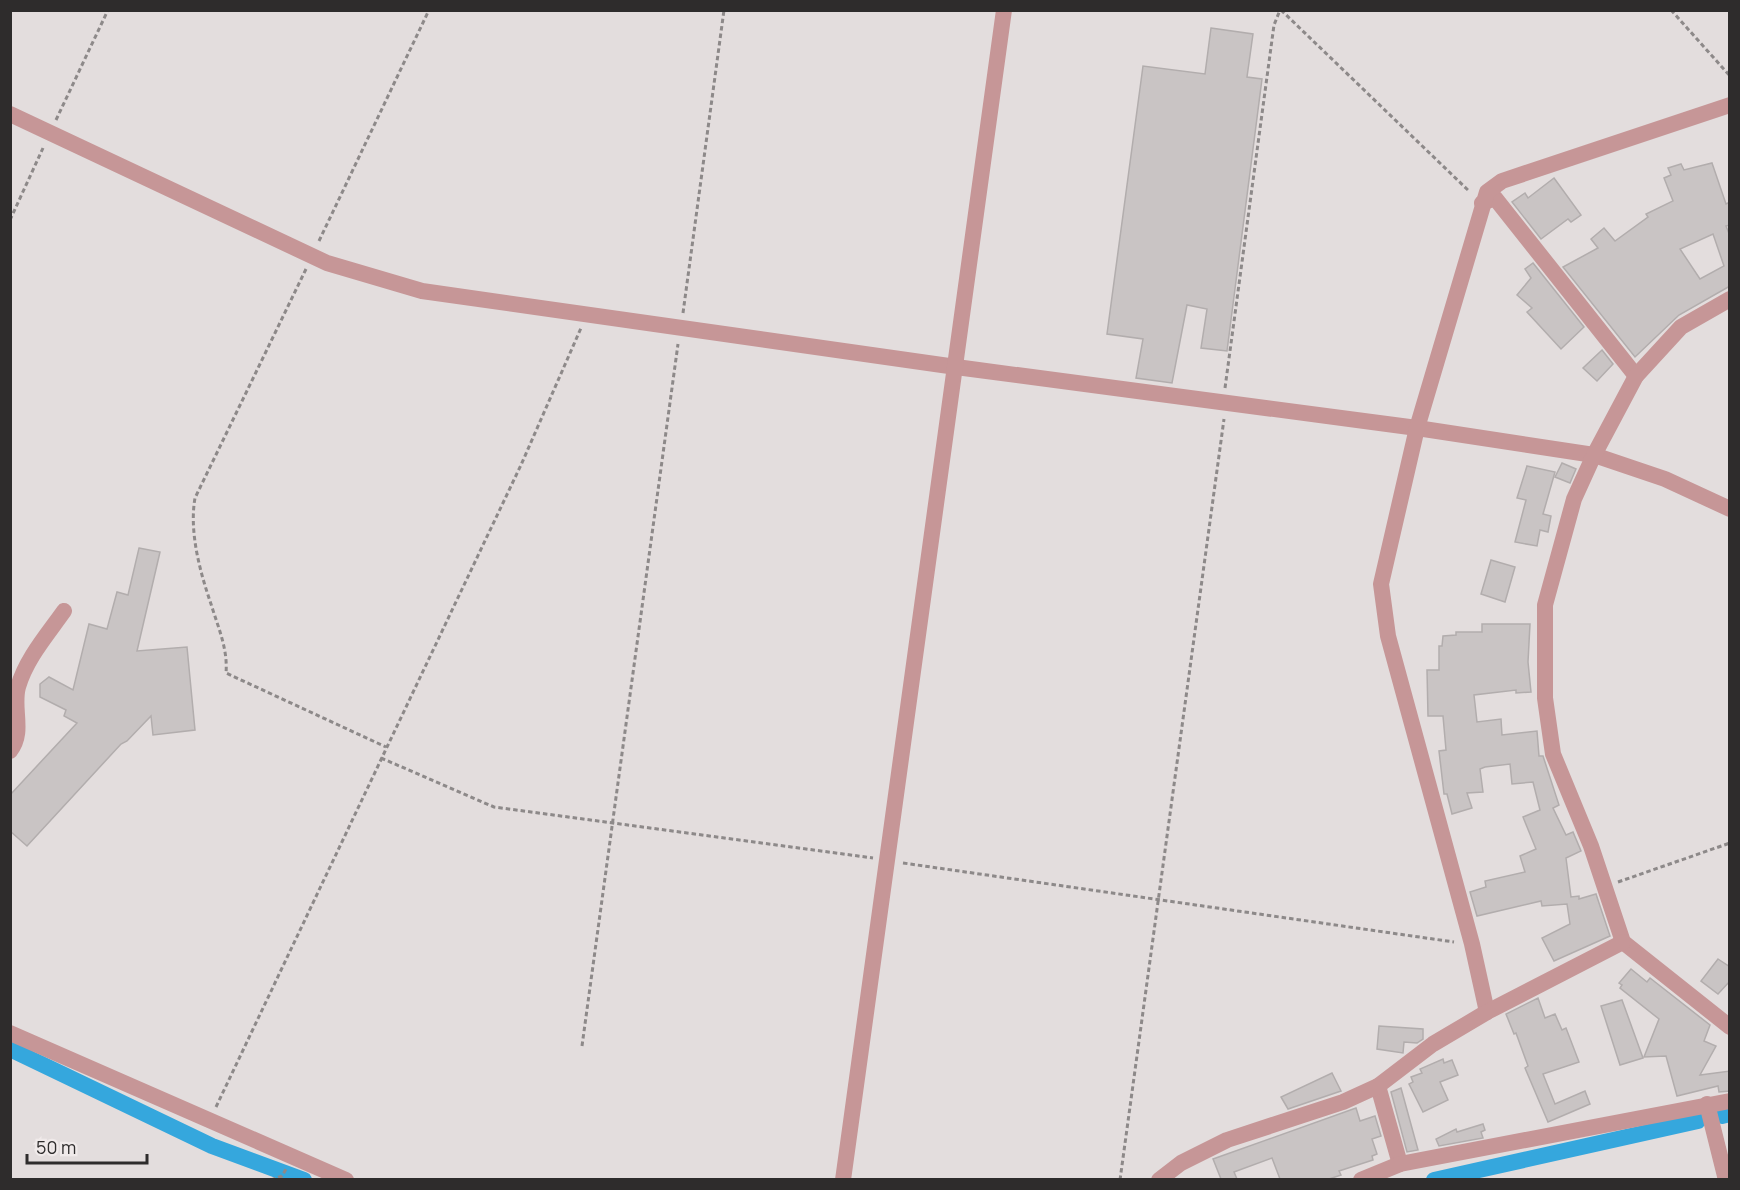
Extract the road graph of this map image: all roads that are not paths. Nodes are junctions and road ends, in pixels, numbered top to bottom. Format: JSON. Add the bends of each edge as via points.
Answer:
{"nodes":[{"id":1,"x":1004,"y":10,"type":"edge"},
{"id":2,"x":1730,"y":105,"type":"edge"},
{"id":3,"x":10,"y":114,"type":"edge"},
{"id":4,"x":1482,"y":204,"type":"junction"},
{"id":5,"x":1730,"y":299,"type":"edge"},
{"id":6,"x":956,"y":367,"type":"junction"},
{"id":7,"x":1636,"y":376,"type":"junction"},
{"id":8,"x":1417,"y":428,"type":"junction"},
{"id":9,"x":1594,"y":455,"type":"junction"},
{"id":10,"x":1730,"y":510,"type":"edge"},
{"id":11,"x":64,"y":611,"type":"dead end"},
{"id":12,"x":10,"y":751,"type":"edge"},
{"id":13,"x":1623,"y":942,"type":"junction"},
{"id":14,"x":1486,"y":1012,"type":"junction"},
{"id":15,"x":1730,"y":1027,"type":"edge"},
{"id":16,"x":10,"y":1033,"type":"edge"},
{"id":17,"x":1378,"y":1086,"type":"junction"},
{"id":18,"x":1730,"y":1101,"type":"edge"},
{"id":19,"x":1707,"y":1104,"type":"junction"},
{"id":20,"x":1400,"y":1164,"type":"junction"},
{"id":21,"x":346,"y":1179,"type":"edge"},
{"id":22,"x":843,"y":1179,"type":"edge"},
{"id":23,"x":1159,"y":1179,"type":"edge"},
{"id":24,"x":1361,"y":1179,"type":"edge"},
{"id":25,"x":1726,"y":1179,"type":"edge"}],
"edges":[{"from":1,"to":6,"type":"street"},
{"from":2,"to":4,"type":"street","via":[[1502,181],[1487,192]]},
{"from":3,"to":6,"type":"street","via":[[327,263],[422,291]]},
{"from":4,"to":7,"type":"street","via":[[1495,198]]},
{"from":4,"to":8,"type":"street"},
{"from":5,"to":7,"type":"street","via":[[1681,327]]},
{"from":6,"to":8,"type":"street"},
{"from":6,"to":22,"type":"street"},
{"from":7,"to":9,"type":"street"},
{"from":8,"to":9,"type":"street"},
{"from":8,"to":14,"type":"street","via":[[1381,584],[1388,636],[1472,944]]},
{"from":9,"to":10,"type":"street","via":[[1665,479]]},
{"from":9,"to":13,"type":"street","via":[[1574,500],[1545,605],[1545,698],[1552,754],[1606,886]]},
{"from":11,"to":12,"type":"street","via":[[32,655],[17,688],[18,741]]},
{"from":13,"to":14,"type":"street"},
{"from":13,"to":15,"type":"street"},
{"from":14,"to":17,"type":"street","via":[[1433,1044]]},
{"from":16,"to":21,"type":"street"},
{"from":17,"to":20,"type":"street"},
{"from":17,"to":23,"type":"street","via":[[1343,1102],[1227,1140]]},
{"from":18,"to":19,"type":"street"},
{"from":19,"to":20,"type":"street"},
{"from":19,"to":25,"type":"street"},
{"from":20,"to":24,"type":"street"}]}
